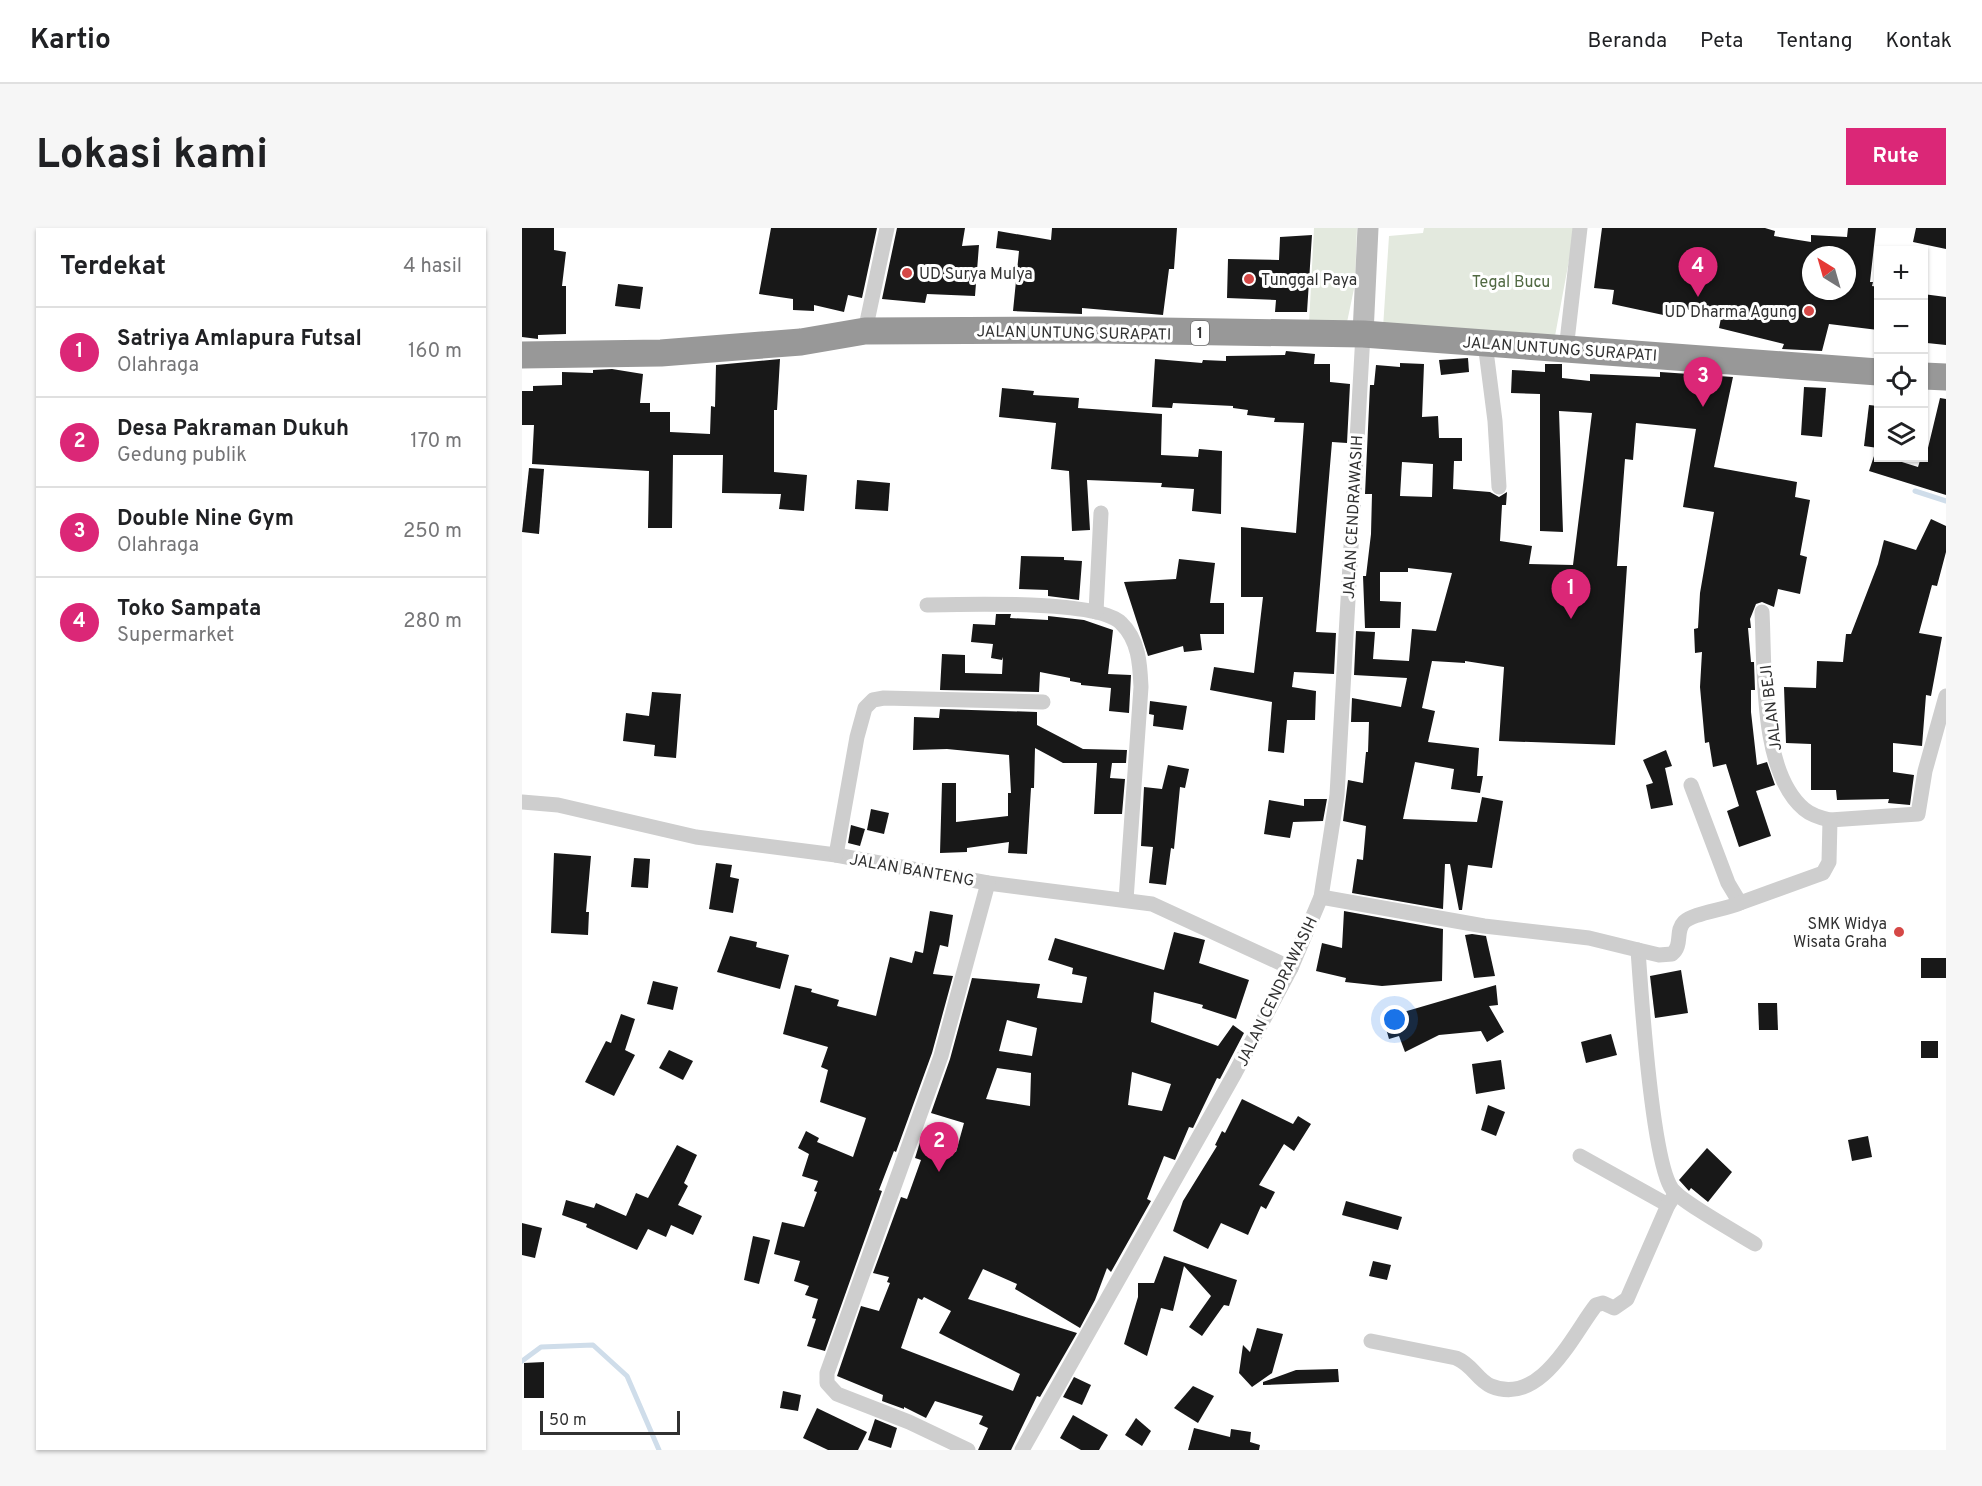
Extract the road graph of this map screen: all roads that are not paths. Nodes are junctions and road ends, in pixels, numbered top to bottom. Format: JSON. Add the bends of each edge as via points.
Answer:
{"nodes":[{"id":1,"x":887,"y":228,"type":"edge"},
{"id":2,"x":1368,"y":228,"type":"edge"},
{"id":3,"x":1580,"y":228,"type":"edge"},
{"id":4,"x":865,"y":331,"type":"junction"},
{"id":5,"x":1363,"y":334,"type":"junction"},
{"id":6,"x":1485,"y":343,"type":"junction"},
{"id":7,"x":1566,"y":350,"type":"junction"},
{"id":8,"x":522,"y":355,"type":"edge"},
{"id":9,"x":1874,"y":372,"type":"edge"},
{"id":10,"x":1928,"y":376,"type":"edge"},
{"id":11,"x":1946,"y":377,"type":"edge"},
{"id":12,"x":1499,"y":487,"type":"dead end"},
{"id":13,"x":1101,"y":513,"type":"dead end"},
{"id":14,"x":927,"y":605,"type":"dead end"},
{"id":15,"x":1096,"y":612,"type":"junction"},
{"id":16,"x":1762,"y":612,"type":"dead end"},
{"id":17,"x":1946,"y":696,"type":"edge"},
{"id":18,"x":1043,"y":702,"type":"dead end"},
{"id":19,"x":1691,"y":784,"type":"dead end"},
{"id":20,"x":522,"y":802,"type":"edge"},
{"id":21,"x":1830,"y":820,"type":"junction"},
{"id":22,"x":836,"y":855,"type":"junction"},
{"id":23,"x":988,"y":883,"type":"junction"},
{"id":24,"x":1321,"y":897,"type":"junction"},
{"id":25,"x":1126,"y":900,"type":"junction"},
{"id":26,"x":1740,"y":903,"type":"junction"},
{"id":27,"x":1638,"y":950,"type":"junction"},
{"id":28,"x":1291,"y":968,"type":"junction"},
{"id":29,"x":1580,"y":1156,"type":"dead end"},
{"id":30,"x":1672,"y":1199,"type":"junction"},
{"id":31,"x":1755,"y":1244,"type":"dead end"},
{"id":32,"x":1371,"y":1341,"type":"dead end"},
{"id":33,"x":968,"y":1450,"type":"edge"},
{"id":34,"x":1022,"y":1450,"type":"edge"}],
"edges":[{"from":1,"to":4,"type":"street"},
{"from":2,"to":5,"type":"street"},
{"from":3,"to":7,"type":"street"},
{"from":4,"to":5,"type":"highway","name":"JALAN UNTUNG SURAPATI","number":"1"},
{"from":4,"to":8,"type":"highway","name":"JALAN UNTUNG SURAPATI","number":"1","via":[[801,342],[671,352]]},
{"from":5,"to":6,"type":"highway","name":"JALAN UNTUNG SURAPATI","number":"1"},
{"from":5,"to":24,"type":"street","name":"JALAN CENDRAWASIH","via":[[1337,795]]},
{"from":6,"to":7,"type":"highway","name":"JALAN UNTUNG SURAPATI","number":"1"},
{"from":6,"to":12,"type":"street"},
{"from":7,"to":9,"type":"highway","name":"JALAN UNTUNG SURAPATI","number":"1"},
{"from":10,"to":11,"type":"highway"},
{"from":13,"to":15,"type":"street"},
{"from":14,"to":15,"type":"street","via":[[1018,605]]},
{"from":15,"to":25,"type":"street","via":[[1122,623],[1140,659]]},
{"from":16,"to":21,"type":"street","name":"JALAN BEJI","via":[[1765,683],[1777,761],[1795,799],[1805,810]]},
{"from":17,"to":21,"type":"street","name":"JALAN BEJI","via":[[1925,771],[1918,814]]},
{"from":18,"to":22,"type":"street","via":[[873,700],[866,708],[857,737]]},
{"from":19,"to":26,"type":"street","via":[[1728,883]]},
{"from":20,"to":22,"type":"street","name":"JALAN BANTENG","via":[[558,805],[696,837]]},
{"from":21,"to":26,"type":"street","via":[[1829,862],[1823,873]]},
{"from":22,"to":23,"type":"street","name":"JALAN BANTENG"},
{"from":23,"to":25,"type":"street","name":"JALAN BANTENG"},
{"from":23,"to":33,"type":"street","via":[[941,1056],[827,1374],[827,1383],[837,1394]]},
{"from":24,"to":27,"type":"street","via":[[1484,926],[1589,938]]},
{"from":24,"to":28,"type":"street","name":"JALAN CENDRAWASIH"},
{"from":25,"to":28,"type":"street","name":"JALAN BANTENG","via":[[1152,904]]},
{"from":26,"to":27,"type":"street","via":[[1686,921],[1672,954]]},
{"from":27,"to":30,"type":"street","via":[[1657,1127]]},
{"from":28,"to":34,"type":"street","name":"JALAN CENDRAWASIH","via":[[1183,1169]]},
{"from":29,"to":30,"type":"street"},
{"from":30,"to":31,"type":"street"},
{"from":30,"to":32,"type":"street","via":[[1623,1304],[1614,1308],[1603,1303],[1596,1305],[1560,1358],[1526,1385],[1516,1389],[1489,1386],[1468,1363],[1456,1358]]}]}
